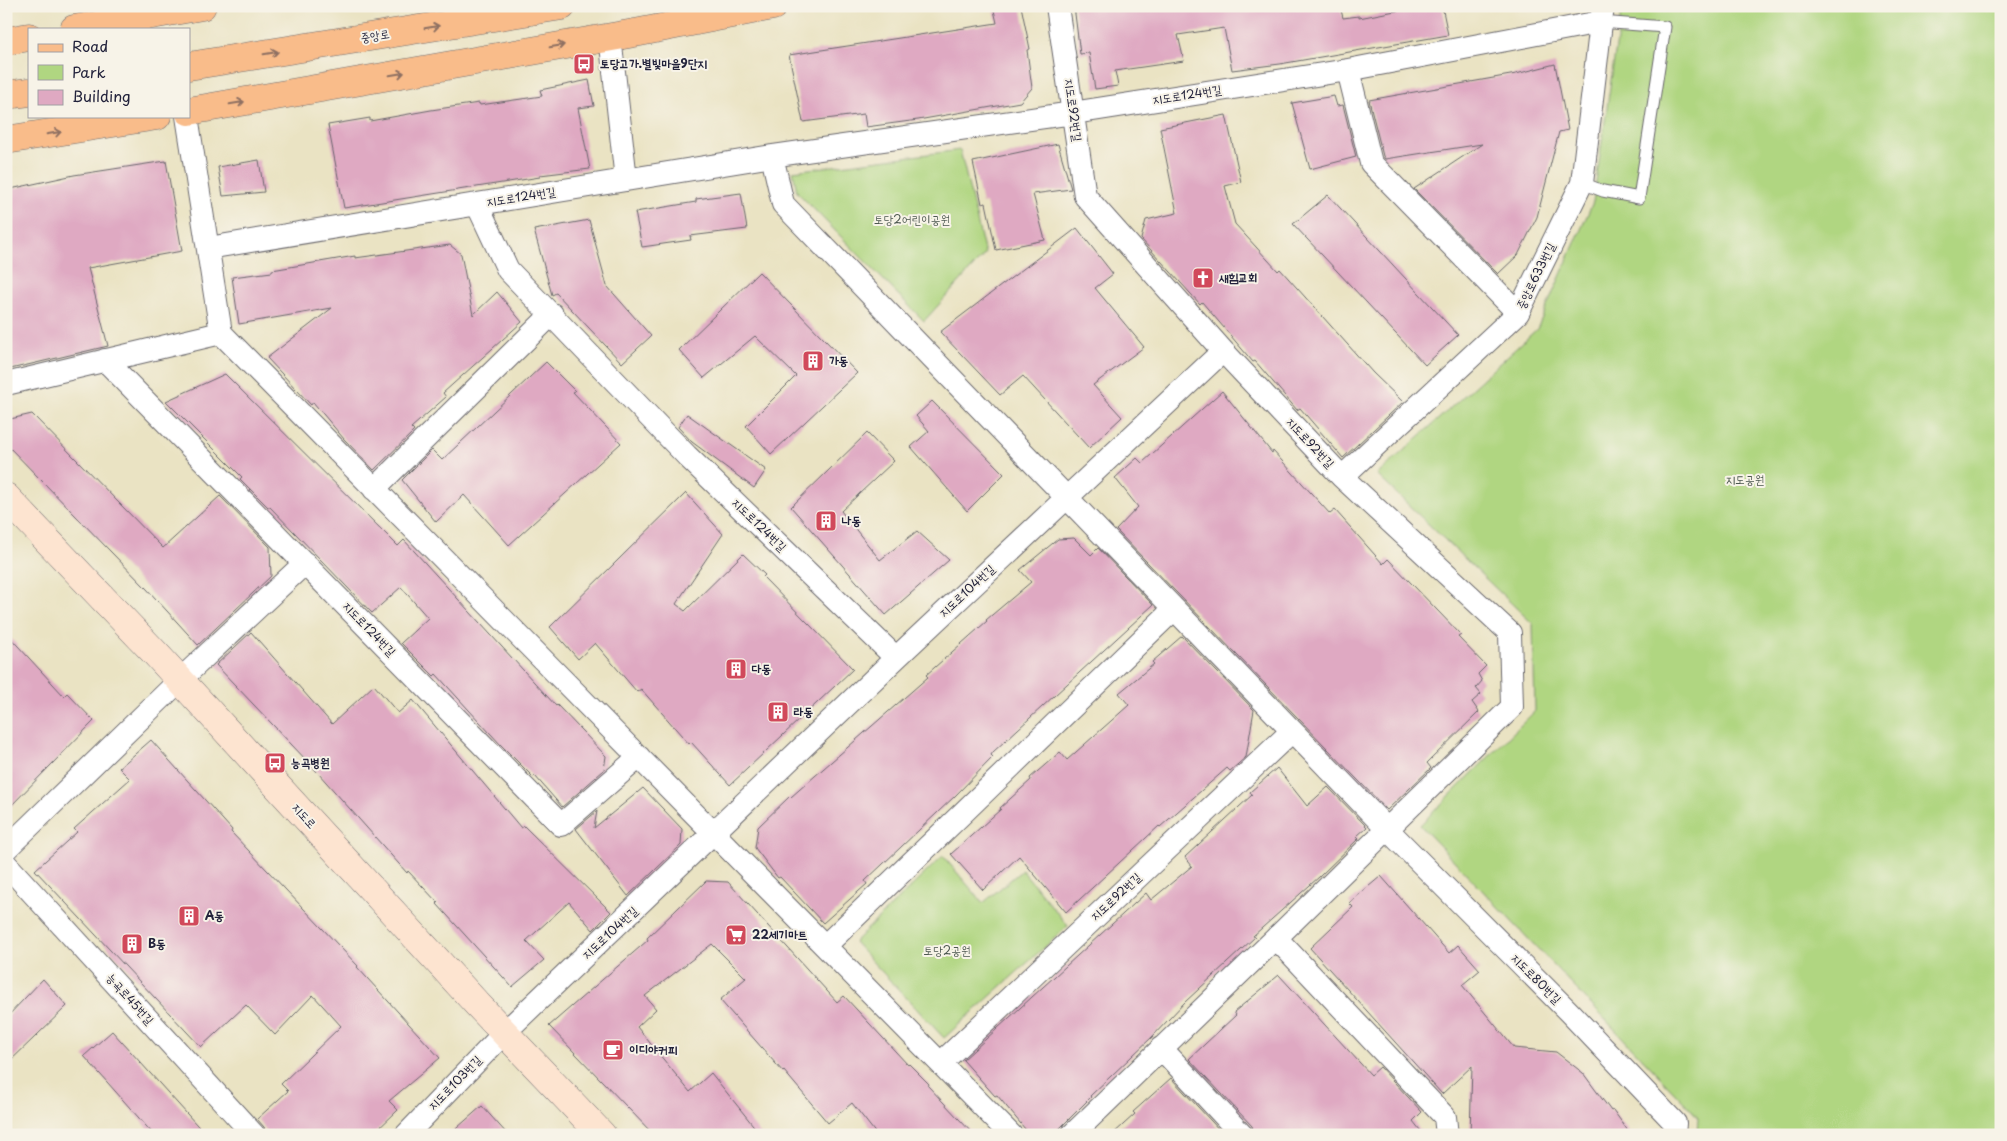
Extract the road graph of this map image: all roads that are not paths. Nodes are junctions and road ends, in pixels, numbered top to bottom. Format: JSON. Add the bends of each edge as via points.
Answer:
{"nodes":[{"id":1,"x":202,"y":6,"type":"edge"},
{"id":2,"x":562,"y":6,"type":"edge"},
{"id":3,"x":773,"y":6,"type":"edge"},
{"id":4,"x":1057,"y":6,"type":"edge"},
{"id":5,"x":1602,"y":14,"type":"edge"},
{"id":6,"x":80,"y":28,"type":"edge"},
{"id":7,"x":610,"y":36,"type":"junction"},
{"id":8,"x":28,"y":37,"type":"edge"},
{"id":9,"x":6,"y":41,"type":"edge"},
{"id":10,"x":190,"y":66,"type":"edge"},
{"id":11,"x":1348,"y":70,"type":"junction"},
{"id":12,"x":28,"y":92,"type":"edge"},
{"id":13,"x":6,"y":95,"type":"edge"},
{"id":14,"x":190,"y":111,"type":"edge"},
{"id":15,"x":1073,"y":113,"type":"junction"},
{"id":16,"x":144,"y":118,"type":"edge"},
{"id":17,"x":187,"y":118,"type":"edge"},
{"id":18,"x":6,"y":140,"type":"edge"},
{"id":19,"x":772,"y":156,"type":"junction"},
{"id":20,"x":626,"y":180,"type":"junction"},
{"id":21,"x":1582,"y":183,"type":"junction"},
{"id":22,"x":477,"y":204,"type":"junction"},
{"id":23,"x":208,"y":248,"type":"junction"},
{"id":24,"x":1518,"y":312,"type":"junction"},
{"id":25,"x":552,"y":314,"type":"junction"},
{"id":26,"x":221,"y":333,"type":"junction"},
{"id":27,"x":1223,"y":351,"type":"junction"},
{"id":28,"x":105,"y":360,"type":"junction"},
{"id":29,"x":6,"y":384,"type":"edge"},
{"id":30,"x":1342,"y":477,"type":"junction"},
{"id":31,"x":374,"y":489,"type":"junction"},
{"id":32,"x":1067,"y":496,"type":"junction"},
{"id":33,"x":6,"y":497,"type":"edge"},
{"id":34,"x":305,"y":563,"type":"junction"},
{"id":35,"x":1174,"y":610,"type":"junction"},
{"id":36,"x":896,"y":658,"type":"junction"},
{"id":37,"x":180,"y":680,"type":"junction"},
{"id":38,"x":1292,"y":731,"type":"junction"},
{"id":39,"x":639,"y":757,"type":"junction"},
{"id":40,"x":1387,"y":829,"type":"junction"},
{"id":41,"x":714,"y":834,"type":"junction"},
{"id":42,"x":6,"y":849,"type":"edge"},
{"id":43,"x":6,"y":864,"type":"edge"},
{"id":44,"x":1276,"y":938,"type":"junction"},
{"id":45,"x":825,"y":946,"type":"junction"},
{"id":46,"x":505,"y":1032,"type":"junction"},
{"id":47,"x":1161,"y":1048,"type":"junction"},
{"id":48,"x":941,"y":1063,"type":"junction"},
{"id":49,"x":254,"y":1135,"type":"edge"},
{"id":50,"x":406,"y":1135,"type":"edge"},
{"id":51,"x":602,"y":1135,"type":"edge"},
{"id":52,"x":1011,"y":1135,"type":"edge"},
{"id":53,"x":1072,"y":1135,"type":"edge"},
{"id":54,"x":1242,"y":1135,"type":"edge"},
{"id":55,"x":1447,"y":1135,"type":"edge"},
{"id":56,"x":1674,"y":1135,"type":"edge"}],
"edges":[{"from":1,"to":6,"type":"main road"},
{"from":10,"to":2,"type":"main road","name":"중앙로","one_way":true},
{"from":3,"to":7,"type":"main road"},
{"from":4,"to":15,"type":"street","name":"지도로92번길"},
{"from":5,"to":11,"type":"street","name":"지도로124번길"},
{"from":5,"to":21,"type":"street","name":"중앙로633번길"},
{"from":5,"to":21,"type":"lane","via":[[1665,27],[1639,198],[1603,192]]},
{"from":14,"to":7,"type":"main road","one_way":true},
{"from":7,"to":20,"type":"street"},
{"from":8,"to":9,"type":"main road"},
{"from":11,"to":15,"type":"street","name":"지도로124번길"},
{"from":11,"to":24,"type":"street","via":[[1371,163]]},
{"from":12,"to":13,"type":"main road"},
{"from":15,"to":19,"type":"street","name":"지도로124번길"},
{"from":15,"to":27,"type":"street","name":"지도로92번길","via":[[1086,196]]},
{"from":18,"to":16,"type":"main road","one_way":true},
{"from":17,"to":23,"type":"street"},
{"from":19,"to":20,"type":"street","name":"지도로124번길"},
{"from":19,"to":32,"type":"street","via":[[783,204]]},
{"from":20,"to":22,"type":"street","name":"지도로124번길"},
{"from":21,"to":24,"type":"street","name":"중앙로633번길"},
{"from":22,"to":23,"type":"street","name":"지도로124번길"},
{"from":22,"to":25,"type":"street","name":"지도로124번길","via":[[508,270]]},
{"from":23,"to":26,"type":"street"},
{"from":24,"to":30,"type":"street","name":"중앙로633번길"},
{"from":25,"to":31,"type":"street"},
{"from":25,"to":36,"type":"street","name":"지도로124번길","via":[[687,456]]},
{"from":26,"to":28,"type":"street"},
{"from":26,"to":31,"type":"street"},
{"from":27,"to":30,"type":"street","name":"지도로92번길"},
{"from":27,"to":32,"type":"street","name":"지도로104번길"},
{"from":28,"to":29,"type":"street"},
{"from":28,"to":34,"type":"street","name":"지도로124번길"},
{"from":30,"to":40,"type":"street","name":"지도로92번길","via":[[1510,633],[1512,707]]},
{"from":31,"to":39,"type":"street"},
{"from":32,"to":35,"type":"street"},
{"from":32,"to":36,"type":"street","name":"지도로104번길"},
{"from":33,"to":37,"type":"main road","name":"지도로"},
{"from":34,"to":37,"type":"street"},
{"from":34,"to":39,"type":"street","name":"지도로124번길","via":[[561,825]]},
{"from":35,"to":38,"type":"street"},
{"from":35,"to":45,"type":"street"},
{"from":36,"to":41,"type":"street","name":"지도로104번길"},
{"from":37,"to":42,"type":"street"},
{"from":37,"to":46,"type":"main road","name":"지도로"},
{"from":38,"to":40,"type":"street"},
{"from":38,"to":48,"type":"street","name":"지도로92번길"},
{"from":39,"to":41,"type":"street"},
{"from":40,"to":44,"type":"street","name":"지도로92번길"},
{"from":40,"to":56,"type":"street","name":"지도로80번길","via":[[1675,1123]]},
{"from":41,"to":45,"type":"street"},
{"from":41,"to":46,"type":"street","name":"지도로104번길"},
{"from":43,"to":49,"type":"street","name":"능곡로45번길"},
{"from":44,"to":47,"type":"street","name":"지도로92번길"},
{"from":44,"to":55,"type":"street","via":[[1445,1117]]},
{"from":45,"to":48,"type":"street"},
{"from":46,"to":50,"type":"street","name":"지도로103번길"},
{"from":46,"to":51,"type":"main road","name":"지도로"},
{"from":47,"to":53,"type":"street","name":"지도로92번길"},
{"from":47,"to":54,"type":"street"},
{"from":48,"to":52,"type":"street"}]}
